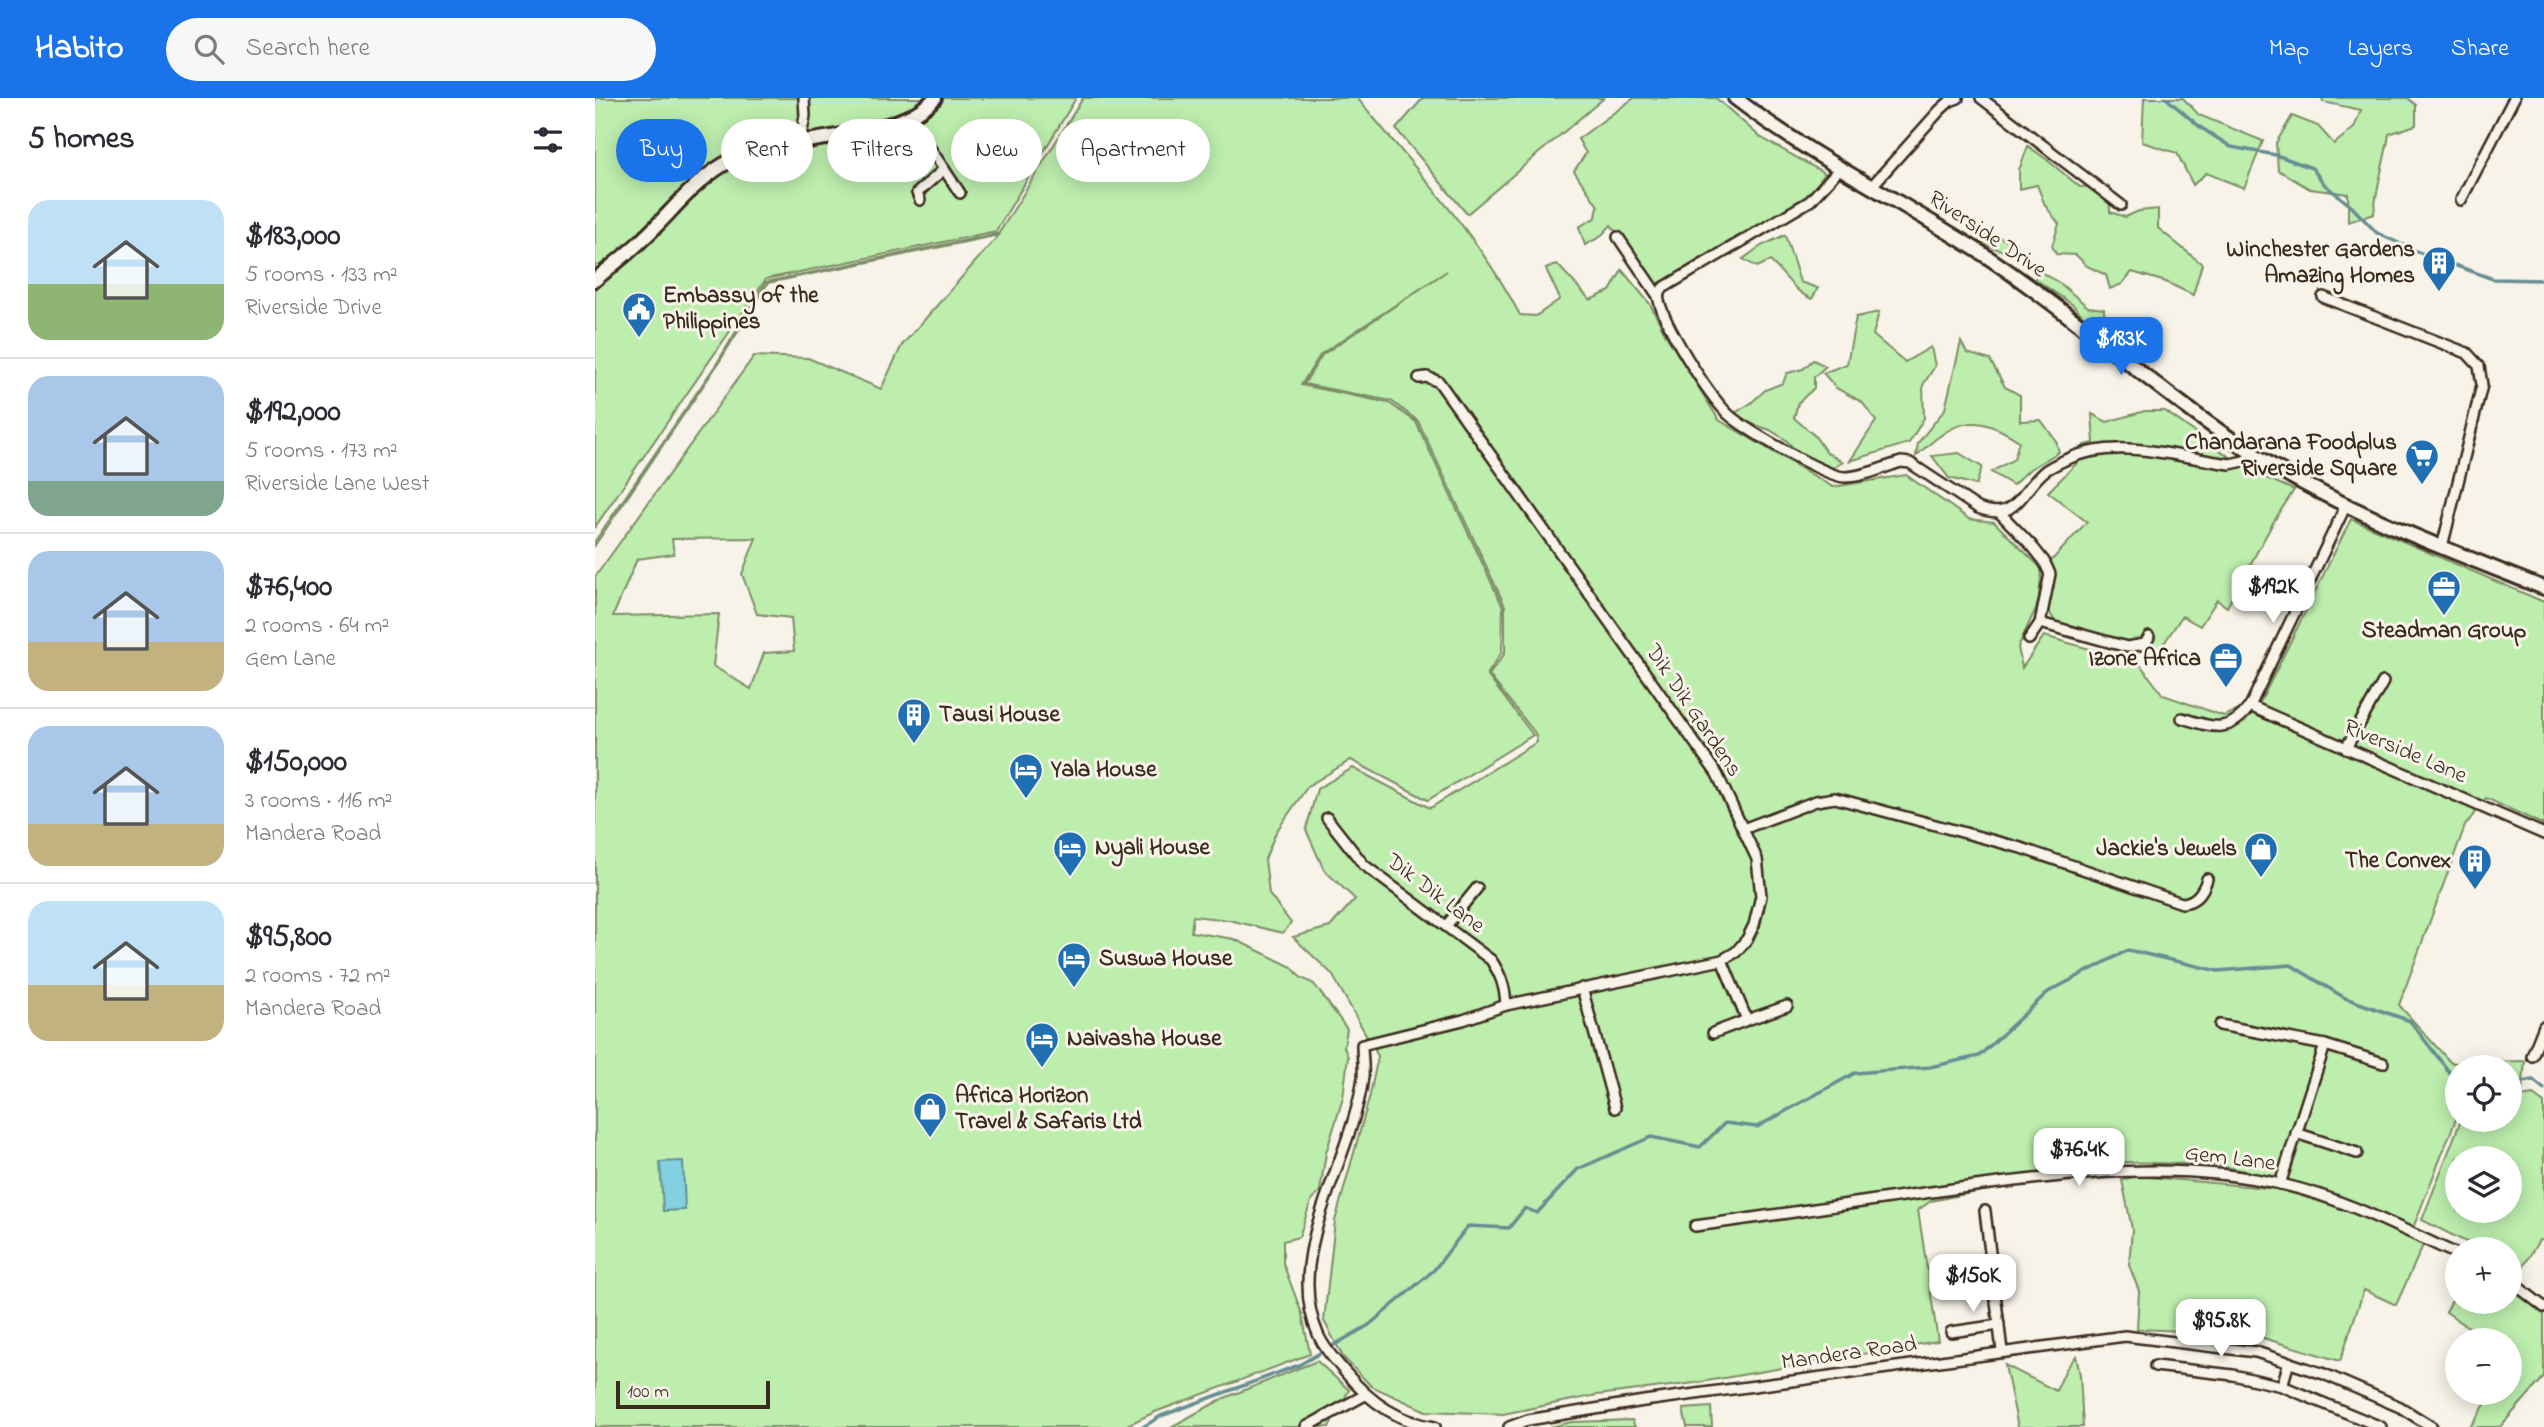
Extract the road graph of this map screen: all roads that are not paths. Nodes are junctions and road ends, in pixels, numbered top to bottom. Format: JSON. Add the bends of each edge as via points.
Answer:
{"nodes":[{"id":1,"x":804,"y":98,"type":"edge"},
{"id":2,"x":935,"y":98,"type":"edge"},
{"id":3,"x":1735,"y":98,"type":"edge"},
{"id":4,"x":1958,"y":98,"type":"edge"},
{"id":5,"x":1981,"y":98,"type":"edge"},
{"id":6,"x":2514,"y":98,"type":"edge"},
{"id":7,"x":909,"y":117,"type":"junction"},
{"id":8,"x":804,"y":119,"type":"edge"},
{"id":9,"x":813,"y":139,"type":"edge"},
{"id":10,"x":721,"y":167,"type":"edge"},
{"id":11,"x":1840,"y":168,"type":"junction"},
{"id":12,"x":944,"y":169,"type":"junction"},
{"id":13,"x":1871,"y":187,"type":"junction"},
{"id":14,"x":960,"y":192,"type":"dead end"},
{"id":15,"x":920,"y":200,"type":"dead end"},
{"id":16,"x":2461,"y":200,"type":"dead end"},
{"id":17,"x":2121,"y":205,"type":"dead end"},
{"id":18,"x":1618,"y":237,"type":"dead end"},
{"id":19,"x":595,"y":280,"type":"edge"},
{"id":20,"x":1658,"y":296,"type":"junction"},
{"id":21,"x":2323,"y":297,"type":"dead end"},
{"id":22,"x":1419,"y":379,"type":"dead end"},
{"id":23,"x":2255,"y":455,"type":"junction"},
{"id":24,"x":2346,"y":505,"type":"junction"},
{"id":25,"x":1999,"y":512,"type":"junction"},
{"id":26,"x":2442,"y":547,"type":"junction"},
{"id":27,"x":2544,"y":588,"type":"edge"},
{"id":28,"x":2040,"y":623,"type":"junction"},
{"id":29,"x":2149,"y":637,"type":"dead end"},
{"id":30,"x":2029,"y":639,"type":"dead end"},
{"id":31,"x":2383,"y":682,"type":"dead end"},
{"id":32,"x":2250,"y":706,"type":"junction"},
{"id":33,"x":2182,"y":718,"type":"dead end"},
{"id":34,"x":2346,"y":748,"type":"junction"},
{"id":35,"x":1327,"y":818,"type":"dead end"},
{"id":36,"x":1743,"y":829,"type":"junction"},
{"id":37,"x":2544,"y":834,"type":"edge"},
{"id":38,"x":2207,"y":879,"type":"dead end"},
{"id":39,"x":1477,"y":888,"type":"dead end"},
{"id":40,"x":1446,"y":926,"type":"junction"},
{"id":41,"x":1722,"y":960,"type":"junction"},
{"id":42,"x":1582,"y":988,"type":"junction"},
{"id":43,"x":1506,"y":1005,"type":"junction"},
{"id":44,"x":1787,"y":1006,"type":"dead end"},
{"id":45,"x":1747,"y":1020,"type":"junction"},
{"id":46,"x":2220,"y":1025,"type":"dead end"},
{"id":47,"x":2544,"y":1026,"type":"edge"},
{"id":48,"x":1713,"y":1033,"type":"dead end"},
{"id":49,"x":2325,"y":1045,"type":"junction"},
{"id":50,"x":2532,"y":1056,"type":"dead end"},
{"id":51,"x":2383,"y":1063,"type":"dead end"},
{"id":52,"x":1615,"y":1108,"type":"dead end"},
{"id":53,"x":2296,"y":1133,"type":"junction"},
{"id":54,"x":2357,"y":1153,"type":"dead end"},
{"id":55,"x":2280,"y":1184,"type":"junction"},
{"id":56,"x":1985,"y":1211,"type":"dead end"},
{"id":57,"x":1695,"y":1226,"type":"dead end"},
{"id":58,"x":2445,"y":1249,"type":"edge"},
{"id":59,"x":2522,"y":1290,"type":"edge"},
{"id":60,"x":2544,"y":1307,"type":"edge"},
{"id":61,"x":1999,"y":1325,"type":"junction"},
{"id":62,"x":1951,"y":1332,"type":"dead end"},
{"id":63,"x":2002,"y":1351,"type":"junction"},
{"id":64,"x":2289,"y":1362,"type":"junction"},
{"id":65,"x":2155,"y":1366,"type":"dead end"},
{"id":66,"x":2282,"y":1386,"type":"junction"},
{"id":67,"x":1365,"y":1395,"type":"junction"},
{"id":68,"x":1425,"y":1426,"type":"edge"},
{"id":69,"x":1306,"y":1427,"type":"edge"},
{"id":70,"x":1435,"y":1427,"type":"edge"},
{"id":71,"x":1509,"y":1427,"type":"edge"},
{"id":72,"x":2381,"y":1427,"type":"edge"},
{"id":73,"x":2432,"y":1427,"type":"edge"}],
"edges":[{"from":1,"to":8,"type":"street"},
{"from":2,"to":7,"type":"street"},
{"from":3,"to":11,"type":"street","name":"Riverside Drive"},
{"from":4,"to":13,"type":"street","via":[[1940,110]]},
{"from":5,"to":17,"type":"street"},
{"from":6,"to":16,"type":"street"},
{"from":7,"to":9,"type":"street"},
{"from":7,"to":12,"type":"street"},
{"from":10,"to":19,"type":"street"},
{"from":11,"to":13,"type":"street","name":"Riverside Drive"},
{"from":11,"to":20,"type":"street","via":[[1810,201],[1663,288]]},
{"from":12,"to":14,"type":"street"},
{"from":12,"to":15,"type":"street","via":[[917,193]]},
{"from":13,"to":23,"type":"street","name":"Riverside Drive","via":[[1989,258]]},
{"from":18,"to":20,"type":"street"},
{"from":20,"to":25,"type":"street","via":[[1678,344],[1738,422],[1830,474],[1844,477],[1910,463],[1977,508]]},
{"from":21,"to":26,"type":"street","via":[[2467,353],[2479,366],[2482,385]]},
{"from":22,"to":36,"type":"street","name":"Dik Dik Gardens","via":[[1439,382],[1717,774]]},
{"from":23,"to":24,"type":"street","name":"Riverside Drive"},
{"from":23,"to":25,"type":"street","via":[[2230,464],[2137,449],[2099,450],[2047,470],[2021,500]]},
{"from":24,"to":26,"type":"street","name":"Riverside Drive"},
{"from":24,"to":32,"type":"street"},
{"from":25,"to":28,"type":"street","via":[[2032,546],[2050,574]]},
{"from":26,"to":27,"type":"street","name":"Riverside Drive"},
{"from":28,"to":29,"type":"street","via":[[2127,647],[2145,644]]},
{"from":28,"to":30,"type":"street"},
{"from":31,"to":34,"type":"street"},
{"from":32,"to":33,"type":"street","via":[[2230,726]]},
{"from":32,"to":34,"type":"street","name":"Riverside Lane"},
{"from":34,"to":37,"type":"street","name":"Riverside Lane"},
{"from":35,"to":40,"type":"street","name":"Dik Dik Lane","via":[[1364,865]]},
{"from":36,"to":38,"type":"street","via":[[1835,798],[2021,848],[2182,903],[2192,902]]},
{"from":36,"to":41,"type":"street","name":"Dik Dik Gardens","via":[[1757,859],[1761,896],[1747,939]]},
{"from":39,"to":40,"type":"street"},
{"from":40,"to":43,"type":"street","name":"Dik Dik Lane","via":[[1491,960],[1500,974]]},
{"from":41,"to":42,"type":"street","name":"Dik Dik Gardens"},
{"from":41,"to":45,"type":"street"},
{"from":42,"to":43,"type":"street","name":"Dik Dik Gardens"},
{"from":42,"to":52,"type":"street"},
{"from":43,"to":67,"type":"street","name":"Dik Dik Gardens","via":[[1361,1045],[1364,1074],[1357,1110],[1318,1222],[1308,1288],[1323,1344]]},
{"from":44,"to":45,"type":"street"},
{"from":45,"to":48,"type":"street"},
{"from":46,"to":49,"type":"street"},
{"from":47,"to":50,"type":"street"},
{"from":49,"to":51,"type":"street"},
{"from":49,"to":53,"type":"street"},
{"from":53,"to":54,"type":"street"},
{"from":53,"to":55,"type":"street"},
{"from":55,"to":57,"type":"street","name":"Gem Lane","via":[[2147,1170],[2067,1174]]},
{"from":55,"to":58,"type":"street","name":"Gem Lane","via":[[2357,1210]]},
{"from":56,"to":61,"type":"street"},
{"from":59,"to":60,"type":"street"},
{"from":61,"to":62,"type":"street"},
{"from":61,"to":63,"type":"street"},
{"from":63,"to":64,"type":"street","name":"Mandera Road","via":[[2125,1336],[2256,1352]]},
{"from":63,"to":71,"type":"street","name":"Mandera Road","via":[[1609,1406]]},
{"from":64,"to":66,"type":"street"},
{"from":64,"to":73,"type":"street","name":"Mandera Road","via":[[2400,1407]]},
{"from":65,"to":66,"type":"street"},
{"from":66,"to":72,"type":"street"},
{"from":67,"to":68,"type":"street"},
{"from":67,"to":69,"type":"street"},
{"from":68,"to":70,"type":"street"}]}
